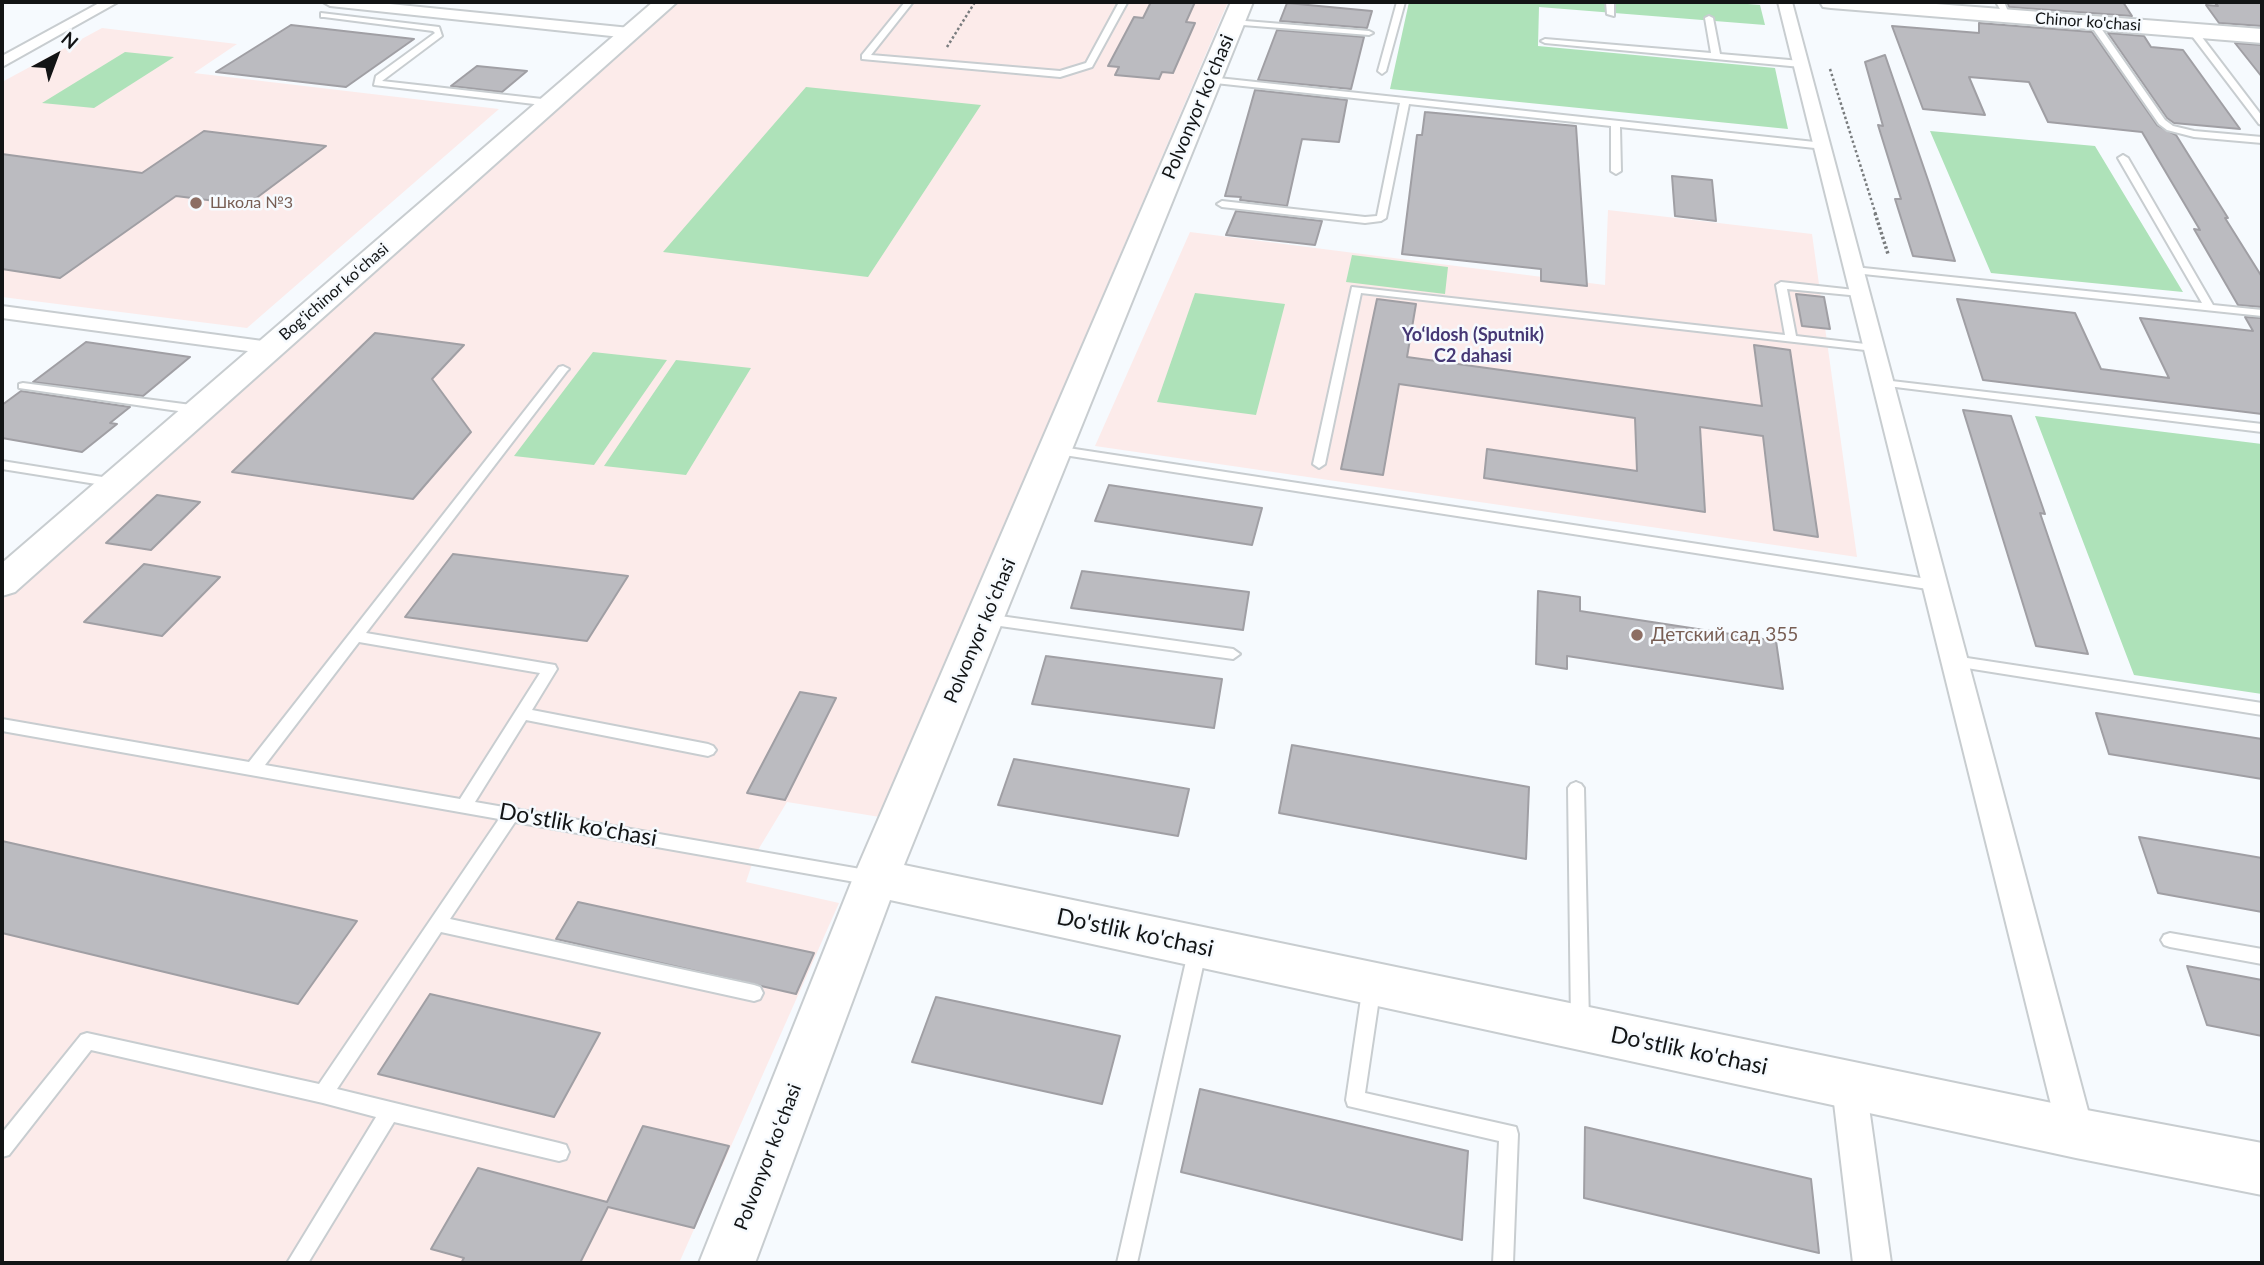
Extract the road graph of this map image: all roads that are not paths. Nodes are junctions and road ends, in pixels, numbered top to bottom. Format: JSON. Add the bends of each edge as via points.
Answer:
{"nodes":[{"id":1,"x":111,"y":2,"type":"edge"},
{"id":2,"x":666,"y":2,"type":"edge"},
{"id":3,"x":909,"y":2,"type":"edge"},
{"id":4,"x":1120,"y":2,"type":"edge"},
{"id":5,"x":1401,"y":2,"type":"edge"},
{"id":6,"x":1610,"y":2,"type":"edge"},
{"id":7,"x":1785,"y":2,"type":"edge"},
{"id":8,"x":1831,"y":2,"type":"edge"},
{"id":9,"x":327,"y":9,"type":"edge"},
{"id":10,"x":2004,"y":9,"type":"edge"},
{"id":11,"x":1237,"y":12,"type":"edge"},
{"id":12,"x":1611,"y":15,"type":"dead end"},
{"id":13,"x":1709,"y":18,"type":"dead end"},
{"id":14,"x":2093,"y":23,"type":"junction"},
{"id":15,"x":2192,"y":30,"type":"junction"},
{"id":16,"x":630,"y":33,"type":"junction"},
{"id":17,"x":1369,"y":33,"type":"dead end"},
{"id":18,"x":2262,"y":36,"type":"edge"},
{"id":19,"x":1545,"y":40,"type":"dead end"},
{"id":20,"x":1716,"y":56,"type":"junction"},
{"id":21,"x":2,"y":62,"type":"edge"},
{"id":22,"x":1801,"y":64,"type":"junction"},
{"id":23,"x":1382,"y":71,"type":"dead end"},
{"id":24,"x":1209,"y":80,"type":"junction"},
{"id":25,"x":1405,"y":101,"type":"junction"},
{"id":26,"x":551,"y":103,"type":"junction"},
{"id":27,"x":2262,"y":122,"type":"edge"},
{"id":28,"x":1615,"y":123,"type":"junction"},
{"id":29,"x":2262,"y":140,"type":"edge"},
{"id":30,"x":1824,"y":146,"type":"junction"},
{"id":31,"x":2123,"y":158,"type":"dead end"},
{"id":32,"x":1616,"y":171,"type":"dead end"},
{"id":33,"x":1222,"y":204,"type":"dead end"},
{"id":34,"x":1857,"y":282,"type":"junction"},
{"id":35,"x":2210,"y":308,"type":"junction"},
{"id":36,"x":2,"y":312,"type":"edge"},
{"id":37,"x":2262,"y":313,"type":"edge"},
{"id":38,"x":1791,"y":338,"type":"junction"},
{"id":39,"x":270,"y":348,"type":"junction"},
{"id":40,"x":1874,"y":348,"type":"junction"},
{"id":41,"x":563,"y":369,"type":"dead end"},
{"id":42,"x":1883,"y":383,"type":"junction"},
{"id":43,"x":23,"y":386,"type":"dead end"},
{"id":44,"x":199,"y":410,"type":"junction"},
{"id":45,"x":2262,"y":428,"type":"edge"},
{"id":46,"x":1055,"y":450,"type":"junction"},
{"id":47,"x":1319,"y":464,"type":"dead end"},
{"id":48,"x":2,"y":465,"type":"edge"},
{"id":49,"x":116,"y":483,"type":"junction"},
{"id":50,"x":7,"y":573,"type":"edge"},
{"id":51,"x":1934,"y":585,"type":"junction"},
{"id":52,"x":984,"y":619,"type":"junction"},
{"id":53,"x":357,"y":637,"type":"junction"},
{"id":54,"x":1233,"y":654,"type":"dead end"},
{"id":55,"x":1954,"y":662,"type":"junction"},
{"id":56,"x":2262,"y":709,"type":"edge"},
{"id":57,"x":523,"y":714,"type":"junction"},
{"id":58,"x":2,"y":724,"type":"edge"},
{"id":59,"x":708,"y":750,"type":"dead end"},
{"id":60,"x":253,"y":769,"type":"junction"},
{"id":61,"x":1576,"y":788,"type":"dead end"},
{"id":62,"x":465,"y":805,"type":"junction"},
{"id":63,"x":512,"y":813,"type":"junction"},
{"id":64,"x":876,"y":878,"type":"junction"},
{"id":65,"x":437,"y":925,"type":"junction"},
{"id":66,"x":2170,"y":940,"type":"dead end"},
{"id":67,"x":1198,"y":947,"type":"junction"},
{"id":68,"x":2262,"y":957,"type":"edge"},
{"id":69,"x":1372,"y":984,"type":"junction"},
{"id":70,"x":754,"y":993,"type":"dead end"},
{"id":71,"x":1581,"y":1028,"type":"junction"},
{"id":72,"x":1849,"y":1086,"type":"junction"},
{"id":73,"x":323,"y":1094,"type":"junction"},
{"id":74,"x":390,"y":1112,"type":"junction"},
{"id":75,"x":2076,"y":1133,"type":"junction"},
{"id":76,"x":2,"y":1148,"type":"edge"},
{"id":77,"x":559,"y":1152,"type":"dead end"},
{"id":78,"x":2262,"y":1169,"type":"edge"},
{"id":79,"x":297,"y":1263,"type":"edge"},
{"id":80,"x":727,"y":1263,"type":"edge"},
{"id":81,"x":1127,"y":1263,"type":"edge"},
{"id":82,"x":1503,"y":1263,"type":"edge"},
{"id":83,"x":1872,"y":1263,"type":"edge"}],
"edges":[{"from":1,"to":21,"type":"street"},
{"from":2,"to":16,"type":"street","name":"Bogʻichinor koʻchasi"},
{"from":3,"to":4,"type":"lane","via":[[865,57],[1059,74],[1089,65]]},
{"from":5,"to":23,"type":"lane"},
{"from":6,"to":12,"type":"lane"},
{"from":7,"to":22,"type":"street"},
{"from":8,"to":10,"type":"street","name":"Chinor ko'chasi"},
{"from":9,"to":16,"type":"street"},
{"from":9,"to":26,"type":"lane","via":[[436,29],[439,34],[377,83]]},
{"from":10,"to":14,"type":"street","name":"Chinor ko'chasi"},
{"from":11,"to":17,"type":"lane"},
{"from":11,"to":24,"type":"street","name":"Polvonyor koʻchasi"},
{"from":13,"to":20,"type":"lane"},
{"from":14,"to":15,"type":"street","name":"Chinor ko'chasi"},
{"from":14,"to":29,"type":"lane","via":[[2170,128]]},
{"from":15,"to":18,"type":"street","name":"Chinor ko'chasi"},
{"from":15,"to":27,"type":"lane"},
{"from":16,"to":26,"type":"street","name":"Bogʻichinor koʻchasi"},
{"from":19,"to":20,"type":"lane"},
{"from":20,"to":22,"type":"lane"},
{"from":22,"to":30,"type":"street"},
{"from":24,"to":25,"type":"lane"},
{"from":24,"to":46,"type":"street","name":"Polvonyor koʻchasi"},
{"from":25,"to":28,"type":"lane"},
{"from":25,"to":33,"type":"lane","via":[[1381,218]]},
{"from":26,"to":39,"type":"street","name":"Bogʻichinor koʻchasi"},
{"from":28,"to":30,"type":"lane"},
{"from":28,"to":32,"type":"lane"},
{"from":30,"to":34,"type":"street"},
{"from":31,"to":35,"type":"lane"},
{"from":34,"to":35,"type":"lane","via":[[1895,274]]},
{"from":34,"to":38,"type":"lane","via":[[1781,285]]},
{"from":34,"to":40,"type":"street"},
{"from":35,"to":37,"type":"lane"},
{"from":36,"to":39,"type":"street"},
{"from":38,"to":40,"type":"lane"},
{"from":38,"to":47,"type":"lane","via":[[1356,289]]},
{"from":39,"to":44,"type":"street","name":"Bogʻichinor koʻchasi"},
{"from":40,"to":42,"type":"street"},
{"from":41,"to":53,"type":"lane"},
{"from":42,"to":45,"type":"lane"},
{"from":42,"to":51,"type":"street"},
{"from":43,"to":44,"type":"lane"},
{"from":44,"to":49,"type":"street","name":"Bogʻichinor koʻchasi"},
{"from":46,"to":51,"type":"lane"},
{"from":46,"to":52,"type":"street","name":"Polvonyor koʻchasi"},
{"from":48,"to":49,"type":"lane"},
{"from":49,"to":50,"type":"street","name":"Bogʻichinor koʻchasi"},
{"from":51,"to":55,"type":"street"},
{"from":52,"to":54,"type":"lane"},
{"from":52,"to":64,"type":"street","name":"Polvonyor koʻchasi"},
{"from":53,"to":57,"type":"lane","via":[[550,669]]},
{"from":53,"to":60,"type":"lane"},
{"from":55,"to":56,"type":"lane"},
{"from":55,"to":75,"type":"street"},
{"from":57,"to":59,"type":"lane"},
{"from":57,"to":62,"type":"lane"},
{"from":58,"to":60,"type":"lane","name":"Do'stlik ko'chasi"},
{"from":60,"to":62,"type":"lane","name":"Do'stlik ko'chasi"},
{"from":61,"to":71,"type":"lane"},
{"from":62,"to":63,"type":"lane","name":"Do'stlik ko'chasi"},
{"from":63,"to":64,"type":"lane","name":"Do'stlik ko'chasi"},
{"from":63,"to":65,"type":"lane"},
{"from":64,"to":67,"type":"street","name":"Do'stlik ko'chasi"},
{"from":64,"to":80,"type":"street","name":"Polvonyor koʻchasi"},
{"from":65,"to":70,"type":"lane"},
{"from":65,"to":73,"type":"lane"},
{"from":66,"to":68,"type":"lane"},
{"from":67,"to":69,"type":"street","name":"Do'stlik ko'chasi"},
{"from":67,"to":81,"type":"lane"},
{"from":69,"to":71,"type":"street","name":"Do'stlik ko'chasi"},
{"from":69,"to":82,"type":"lane","via":[[1355,1100],[1509,1134]]},
{"from":71,"to":72,"type":"street","name":"Do'stlik ko'chasi"},
{"from":72,"to":75,"type":"street","name":"Do'stlik ko'chasi"},
{"from":72,"to":83,"type":"street"},
{"from":73,"to":74,"type":"lane"},
{"from":73,"to":76,"type":"lane","via":[[86,1041]]},
{"from":74,"to":77,"type":"lane"},
{"from":74,"to":79,"type":"lane"},
{"from":75,"to":78,"type":"street","name":"Do'stlik ko'chasi"}]}
